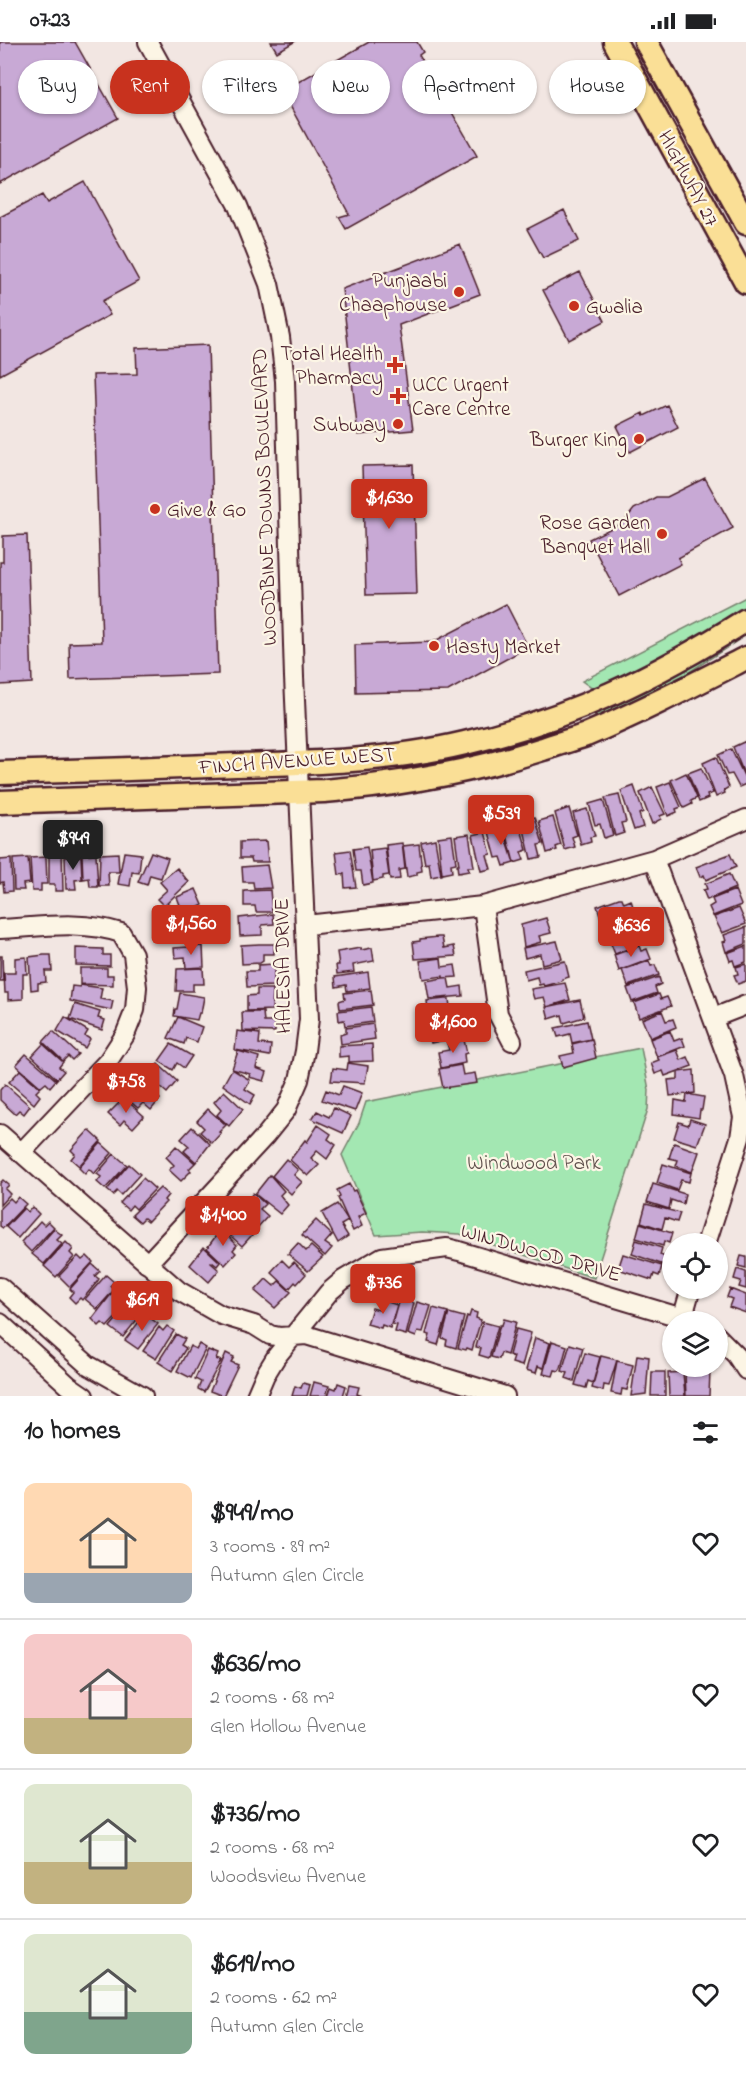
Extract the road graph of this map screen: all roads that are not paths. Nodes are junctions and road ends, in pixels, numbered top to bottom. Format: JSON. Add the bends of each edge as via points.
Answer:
{"nodes":[{"id":1,"x":148,"y":42,"type":"edge"},
{"id":2,"x":615,"y":42,"type":"edge"},
{"id":3,"x":646,"y":42,"type":"edge"},
{"id":4,"x":746,"y":223,"type":"edge"},
{"id":5,"x":746,"y":282,"type":"edge"},
{"id":6,"x":746,"y":620,"type":"edge"},
{"id":7,"x":746,"y":642,"type":"edge"},
{"id":8,"x":746,"y":658,"type":"edge"},
{"id":9,"x":678,"y":692,"type":"junction"},
{"id":10,"x":579,"y":709,"type":"junction"},
{"id":11,"x":584,"y":735,"type":"junction"},
{"id":12,"x":298,"y":764,"type":"junction"},
{"id":13,"x":0,"y":773,"type":"edge"},
{"id":14,"x":300,"y":792,"type":"junction"},
{"id":15,"x":0,"y":802,"type":"edge"},
{"id":16,"x":746,"y":819,"type":"edge"},
{"id":17,"x":654,"y":859,"type":"junction"},
{"id":18,"x":483,"y":906,"type":"junction"},
{"id":19,"x":306,"y":925,"type":"junction"},
{"id":20,"x":0,"y":928,"type":"edge"},
{"id":21,"x":746,"y":1005,"type":"edge"},
{"id":22,"x":712,"y":1018,"type":"junction"},
{"id":23,"x":512,"y":1041,"type":"dead end"},
{"id":24,"x":0,"y":1134,"type":"edge"},
{"id":25,"x":21,"y":1153,"type":"junction"},
{"id":26,"x":738,"y":1171,"type":"edge"},
{"id":27,"x":711,"y":1233,"type":"edge"},
{"id":28,"x":147,"y":1264,"type":"junction"},
{"id":29,"x":0,"y":1287,"type":"edge"},
{"id":30,"x":662,"y":1311,"type":"edge"},
{"id":31,"x":0,"y":1323,"type":"edge"},
{"id":32,"x":293,"y":1335,"type":"junction"},
{"id":33,"x":728,"y":1347,"type":"edge"},
{"id":34,"x":746,"y":1370,"type":"edge"},
{"id":35,"x":84,"y":1396,"type":"edge"},
{"id":36,"x":143,"y":1396,"type":"edge"},
{"id":37,"x":256,"y":1396,"type":"edge"},
{"id":38,"x":505,"y":1396,"type":"edge"}],
"edges":[{"from":1,"to":12,"type":"street","name":"WOODBINE DOWNS BOULEVARD","via":[[238,206],[269,285],[280,337],[285,381]]},
{"from":2,"to":5,"type":"main road","name":"HIGHWAY 27"},
{"from":3,"to":4,"type":"main road","name":"HIGHWAY 27"},
{"from":6,"to":10,"type":"main road","name":"FINCH AVENUE WEST","via":[[645,679]]},
{"from":7,"to":9,"type":"main road","name":"FINCH AVENUE WEST"},
{"from":8,"to":9,"type":"main road","name":"FINCH AVENUE WEST"},
{"from":9,"to":11,"type":"main road","name":"FINCH AVENUE WEST"},
{"from":10,"to":11,"type":"main road"},
{"from":10,"to":12,"type":"main road","name":"FINCH AVENUE WEST","via":[[464,744],[376,758]]},
{"from":11,"to":14,"type":"main road","name":"FINCH AVENUE WEST","via":[[438,776]]},
{"from":12,"to":13,"type":"main road","name":"FINCH AVENUE WEST"},
{"from":12,"to":14,"type":"street","name":"WOODBINE DOWNS BOULEVARD"},
{"from":14,"to":15,"type":"main road","name":"FINCH AVENUE WEST"},
{"from":14,"to":19,"type":"street","name":"HALESIA DRIVE"},
{"from":16,"to":17,"type":"street"},
{"from":17,"to":18,"type":"street"},
{"from":17,"to":22,"type":"street"},
{"from":18,"to":19,"type":"street"},
{"from":18,"to":23,"type":"street","via":[[498,1014]]},
{"from":19,"to":28,"type":"street","name":"HALESIA DRIVE","via":[[309,1018],[293,1097],[266,1135]]},
{"from":20,"to":25,"type":"street","via":[[84,926],[121,933],[133,954],[137,987],[135,1010],[108,1061]]},
{"from":21,"to":22,"type":"street"},
{"from":22,"to":26,"type":"street","via":[[734,1076],[743,1117]]},
{"from":24,"to":25,"type":"street"},
{"from":25,"to":28,"type":"street"},
{"from":26,"to":27,"type":"street"},
{"from":28,"to":32,"type":"street","via":[[179,1291],[221,1314],[270,1335]]},
{"from":29,"to":36,"type":"street","via":[[88,1365]]},
{"from":30,"to":32,"type":"street","name":"WINDWOOD DRIVE","via":[[447,1248],[382,1257],[361,1268],[329,1292]]},
{"from":31,"to":35,"type":"street"},
{"from":32,"to":37,"type":"street","name":"WINDWOOD DRIVE","via":[[270,1366]]},
{"from":32,"to":38,"type":"street","via":[[306,1335]]},
{"from":33,"to":34,"type":"street"}]}
